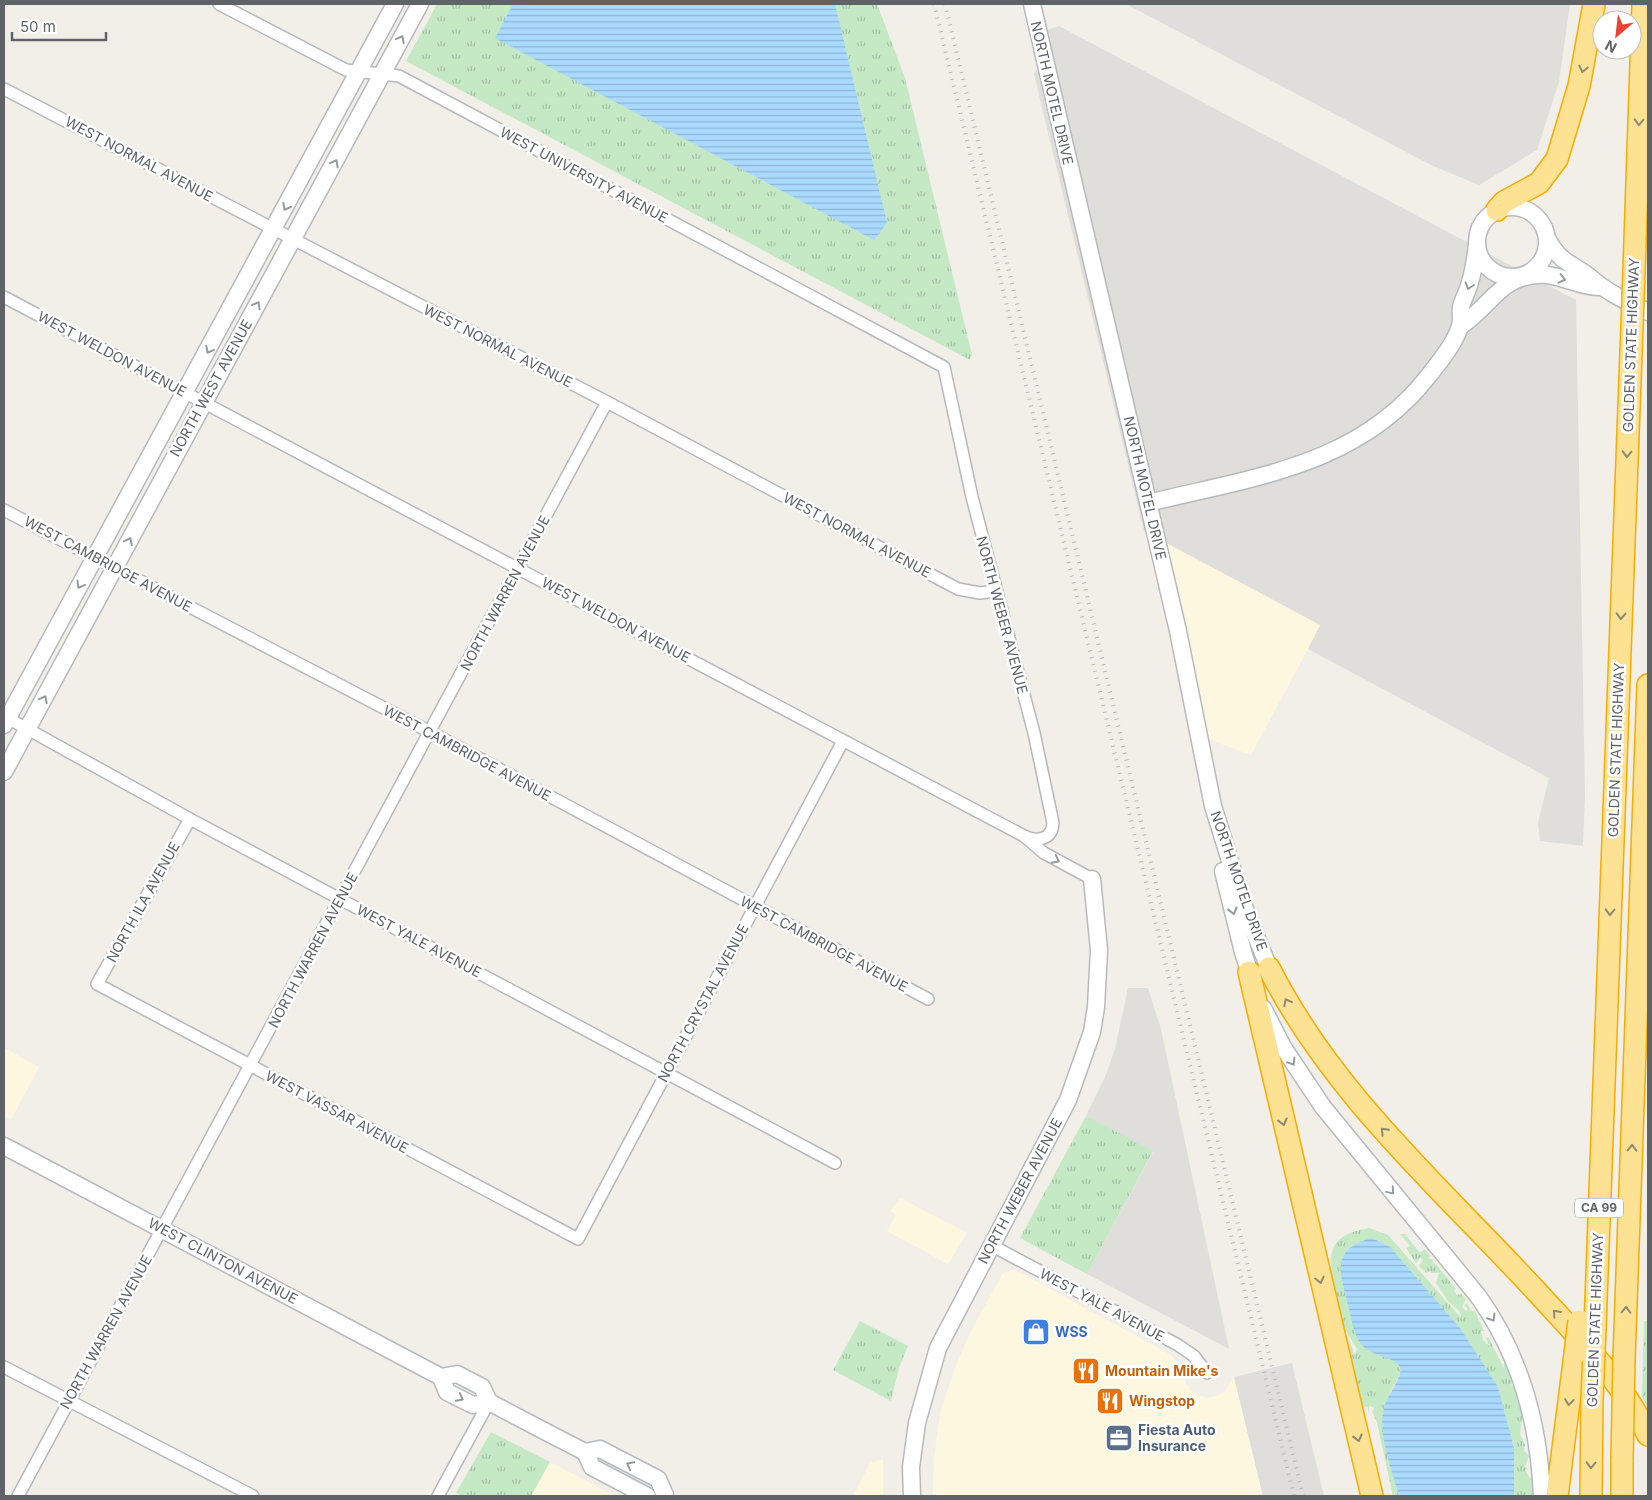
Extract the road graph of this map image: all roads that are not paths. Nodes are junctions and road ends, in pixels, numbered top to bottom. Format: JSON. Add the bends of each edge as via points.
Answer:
{"nodes":[{"id":1,"x":219,"y":4,"type":"edge"},
{"id":2,"x":396,"y":4,"type":"edge"},
{"id":3,"x":420,"y":4,"type":"edge"},
{"id":4,"x":1032,"y":4,"type":"edge"},
{"id":5,"x":1594,"y":4,"type":"edge"},
{"id":6,"x":1643,"y":4,"type":"edge"},
{"id":7,"x":358,"y":72,"type":"junction"},
{"id":8,"x":383,"y":75,"type":"junction"},
{"id":9,"x":4,"y":89,"type":"edge"},
{"id":10,"x":1497,"y":210,"type":"junction"},
{"id":11,"x":274,"y":230,"type":"junction"},
{"id":12,"x":293,"y":239,"type":"junction"},
{"id":13,"x":1548,"y":240,"type":"junction"},
{"id":14,"x":1477,"y":245,"type":"junction"},
{"id":15,"x":1524,"y":276,"type":"junction"},
{"id":16,"x":1599,"y":287,"type":"junction"},
{"id":17,"x":4,"y":297,"type":"edge"},
{"id":18,"x":1648,"y":312,"type":"edge"},
{"id":19,"x":1461,"y":326,"type":"junction"},
{"id":20,"x":944,"y":367,"type":"joint"},
{"id":21,"x":186,"y":393,"type":"junction"},
{"id":22,"x":204,"y":402,"type":"junction"},
{"id":23,"x":607,"y":402,"type":"junction"},
{"id":24,"x":1148,"y":503,"type":"junction"},
{"id":25,"x":4,"y":510,"type":"edge"},
{"id":26,"x":95,"y":558,"type":"junction"},
{"id":27,"x":115,"y":568,"type":"junction"},
{"id":28,"x":518,"y":568,"type":"junction"},
{"id":29,"x":995,"y":591,"type":"junction"},
{"id":30,"x":1648,"y":685,"type":"edge"},
{"id":31,"x":5,"y":720,"type":"edge"},
{"id":32,"x":27,"y":729,"type":"junction"},
{"id":33,"x":430,"y":732,"type":"junction"},
{"id":34,"x":843,"y":741,"type":"junction"},
{"id":35,"x":4,"y":772,"type":"edge"},
{"id":36,"x":190,"y":819,"type":"junction"},
{"id":37,"x":1024,"y":836,"type":"junction"},
{"id":38,"x":1642,"y":857,"type":"junction"},
{"id":39,"x":1092,"y":879,"type":"joint"},
{"id":40,"x":340,"y":899,"type":"junction"},
{"id":41,"x":754,"y":907,"type":"junction"},
{"id":42,"x":1259,"y":970,"type":"junction"},
{"id":43,"x":97,"y":984,"type":"joint"},
{"id":44,"x":1648,"y":994,"type":"edge"},
{"id":45,"x":928,"y":999,"type":"dead end"},
{"id":46,"x":250,"y":1066,"type":"junction"},
{"id":47,"x":666,"y":1072,"type":"junction"},
{"id":48,"x":4,"y":1146,"type":"edge"},
{"id":49,"x":836,"y":1163,"type":"dead end"},
{"id":50,"x":163,"y":1230,"type":"junction"},
{"id":51,"x":578,"y":1239,"type":"joint"},
{"id":52,"x":991,"y":1245,"type":"junction"},
{"id":53,"x":1587,"y":1325,"type":"junction"},
{"id":54,"x":4,"y":1367,"type":"edge"},
{"id":55,"x":1207,"y":1373,"type":"dead end"},
{"id":56,"x":68,"y":1401,"type":"junction"},
{"id":57,"x":489,"y":1402,"type":"junction"},
{"id":58,"x":1648,"y":1435,"type":"edge"},
{"id":59,"x":585,"y":1452,"type":"junction"},
{"id":60,"x":18,"y":1496,"type":"edge"},
{"id":61,"x":253,"y":1496,"type":"edge"},
{"id":62,"x":438,"y":1496,"type":"edge"},
{"id":63,"x":647,"y":1496,"type":"edge"},
{"id":64,"x":662,"y":1496,"type":"edge"},
{"id":65,"x":912,"y":1496,"type":"edge"},
{"id":66,"x":1372,"y":1496,"type":"edge"},
{"id":67,"x":1542,"y":1496,"type":"edge"},
{"id":68,"x":1557,"y":1496,"type":"edge"},
{"id":69,"x":1590,"y":1496,"type":"edge"},
{"id":70,"x":1622,"y":1496,"type":"edge"}],
"edges":[{"from":1,"to":7,"type":"street","name":"WEST UNIVERSITY AVENUE","via":[[346,70]]},
{"from":2,"to":7,"type":"main road","name":"NORTH WEST AVENUE"},
{"from":8,"to":3,"type":"main road","name":"NORTH WEST AVENUE","one_way":true},
{"from":4,"to":24,"type":"main road","name":"NORTH MOTEL DRIVE"},
{"from":5,"to":10,"type":"highway","one_way":true,"via":[[1579,86],[1556,159],[1539,183],[1504,202]]},
{"from":6,"to":53,"type":"highway","name":"GOLDEN STATE HIGHWAY","number":"CA 99","one_way":true,"bridge":true,"via":[[1603,1088]]},
{"from":7,"to":8,"type":"street","name":"WEST UNIVERSITY AVENUE"},
{"from":7,"to":11,"type":"main road","name":"NORTH WEST AVENUE","one_way":true},
{"from":12,"to":8,"type":"main road","name":"NORTH WEST AVENUE","one_way":true},
{"from":8,"to":20,"type":"street","name":"WEST UNIVERSITY AVENUE","via":[[399,76]]},
{"from":9,"to":11,"type":"street","name":"WEST NORMAL AVENUE"},
{"from":10,"to":13,"type":"main road","via":[[1519,207],[1530,211],[1542,224]]},
{"from":10,"to":14,"type":"main road","via":[[1481,224]]},
{"from":11,"to":12,"type":"street","name":"WEST NORMAL AVENUE"},
{"from":11,"to":21,"type":"main road","name":"NORTH WEST AVENUE","one_way":true},
{"from":22,"to":12,"type":"main road","name":"NORTH WEST AVENUE","one_way":true},
{"from":12,"to":23,"type":"street","name":"WEST NORMAL AVENUE"},
{"from":13,"to":15,"type":"main road","via":[[1542,262]]},
{"from":13,"to":16,"type":"main road","via":[[1559,258]]},
{"from":14,"to":15,"type":"main road","via":[[1482,260],[1493,272]]},
{"from":14,"to":19,"type":"main road","one_way":true,"via":[[1473,271],[1461,308]]},
{"from":15,"to":16,"type":"main road","one_way":true,"via":[[1547,275],[1586,287]]},
{"from":15,"to":19,"type":"main road","via":[[1497,291],[1476,315]]},
{"from":16,"to":18,"type":"main road"},
{"from":17,"to":21,"type":"street","name":"WEST WELDON AVENUE"},
{"from":19,"to":24,"type":"main road","via":[[1438,364],[1413,394],[1382,423],[1351,443],[1309,462]]},
{"from":20,"to":29,"type":"street","name":"NORTH WEBER AVENUE"},
{"from":21,"to":22,"type":"street","name":"WEST WELDON AVENUE"},
{"from":21,"to":26,"type":"main road","name":"NORTH WEST AVENUE"},
{"from":27,"to":22,"type":"main road","name":"NORTH WEST AVENUE","one_way":true},
{"from":22,"to":28,"type":"street","name":"WEST WELDON AVENUE"},
{"from":23,"to":28,"type":"street","name":"NORTH WARREN AVENUE"},
{"from":23,"to":29,"type":"street","name":"WEST NORMAL AVENUE","via":[[958,589],[980,593]]},
{"from":24,"to":42,"type":"main road","name":"NORTH MOTEL DRIVE","via":[[1213,806],[1245,909]]},
{"from":25,"to":26,"type":"street","name":"WEST CAMBRIDGE AVENUE"},
{"from":26,"to":27,"type":"street","name":"WEST CAMBRIDGE AVENUE"},
{"from":26,"to":31,"type":"main road","name":"NORTH WEST AVENUE","one_way":true},
{"from":32,"to":27,"type":"main road","name":"NORTH WEST AVENUE","one_way":true},
{"from":27,"to":33,"type":"street","name":"WEST CAMBRIDGE AVENUE"},
{"from":28,"to":33,"type":"street","name":"NORTH WARREN AVENUE"},
{"from":28,"to":34,"type":"street","name":"WEST WELDON AVENUE"},
{"from":29,"to":37,"type":"street","name":"NORTH WEBER AVENUE","via":[[1034,733],[1053,823],[1047,837],[1036,840]]},
{"from":30,"to":38,"type":"highway","number":"CA 99"},
{"from":31,"to":32,"type":"street","name":"WEST YALE AVENUE"},
{"from":32,"to":35,"type":"main road","name":"NORTH WEST AVENUE"},
{"from":32,"to":36,"type":"street","name":"WEST YALE AVENUE"},
{"from":33,"to":40,"type":"street","name":"NORTH WARREN AVENUE"},
{"from":33,"to":41,"type":"street","name":"WEST CAMBRIDGE AVENUE"},
{"from":34,"to":37,"type":"street","name":"WEST WELDON AVENUE"},
{"from":34,"to":41,"type":"street","name":"NORTH CRYSTAL AVENUE"},
{"from":36,"to":40,"type":"street","name":"WEST YALE AVENUE"},
{"from":36,"to":43,"type":"street","name":"NORTH ILA AVENUE"},
{"from":37,"to":39,"type":"street","name":"WEST WELDON AVENUE","one_way":true,"via":[[1044,853]]},
{"from":38,"to":44,"type":"highway"},
{"from":70,"to":38,"type":"highway","number":"CA 99","one_way":true,"bridge":true},
{"from":39,"to":52,"type":"main road","name":"NORTH WEBER AVENUE","via":[[1099,950],[1092,1032],[1068,1100]]},
{"from":40,"to":46,"type":"street","name":"NORTH WARREN AVENUE"},
{"from":40,"to":47,"type":"street","name":"WEST YALE AVENUE"},
{"from":41,"to":45,"type":"street","name":"WEST CAMBRIDGE AVENUE"},
{"from":41,"to":47,"type":"street","name":"NORTH CRYSTAL AVENUE"},
{"from":58,"to":42,"type":"highway","one_way":true,"via":[[1605,1370],[1560,1317],[1340,1081]]},
{"from":42,"to":66,"type":"highway","one_way":true},
{"from":42,"to":67,"type":"main road","name":"NORTH MOTEL DRIVE","one_way":true,"via":[[1278,1038],[1304,1082],[1478,1296],[1496,1323],[1514,1359],[1530,1406],[1539,1447]]},
{"from":43,"to":46,"type":"street","name":"WEST VASSAR AVENUE"},
{"from":46,"to":50,"type":"street","name":"NORTH WARREN AVENUE"},
{"from":46,"to":51,"type":"street","name":"WEST VASSAR AVENUE"},
{"from":47,"to":49,"type":"street","name":"WEST YALE AVENUE"},
{"from":47,"to":51,"type":"street","name":"NORTH CRYSTAL AVENUE"},
{"from":48,"to":50,"type":"main road","name":"WEST CLINTON AVENUE"},
{"from":50,"to":56,"type":"street","name":"NORTH WARREN AVENUE"},
{"from":50,"to":57,"type":"main road","name":"WEST CLINTON AVENUE","via":[[441,1377],[457,1374],[482,1387]]},
{"from":52,"to":55,"type":"street","name":"WEST YALE AVENUE","via":[[1178,1345],[1194,1356]]},
{"from":52,"to":65,"type":"main road","name":"NORTH WEBER AVENUE","via":[[938,1348],[929,1373],[915,1436]]},
{"from":53,"to":68,"type":"highway","one_way":true,"bridge":true,"via":[[1575,1354]]},
{"from":53,"to":69,"type":"highway","name":"GOLDEN STATE HIGHWAY","number":"CA 99","one_way":true,"bridge":true,"via":[[1592,1399]]},
{"from":54,"to":56,"type":"street"},
{"from":56,"to":60,"type":"street","name":"NORTH WARREN AVENUE"},
{"from":56,"to":61,"type":"street"},
{"from":57,"to":59,"type":"main road","name":"WEST CLINTON AVENUE"},
{"from":57,"to":62,"type":"street"},
{"from":59,"to":63,"type":"main road","name":"WEST CLINTON AVENUE","via":[[592,1467]]},
{"from":64,"to":59,"type":"main road","name":"WEST CLINTON AVENUE","one_way":true,"via":[[658,1479],[600,1449]]}]}
